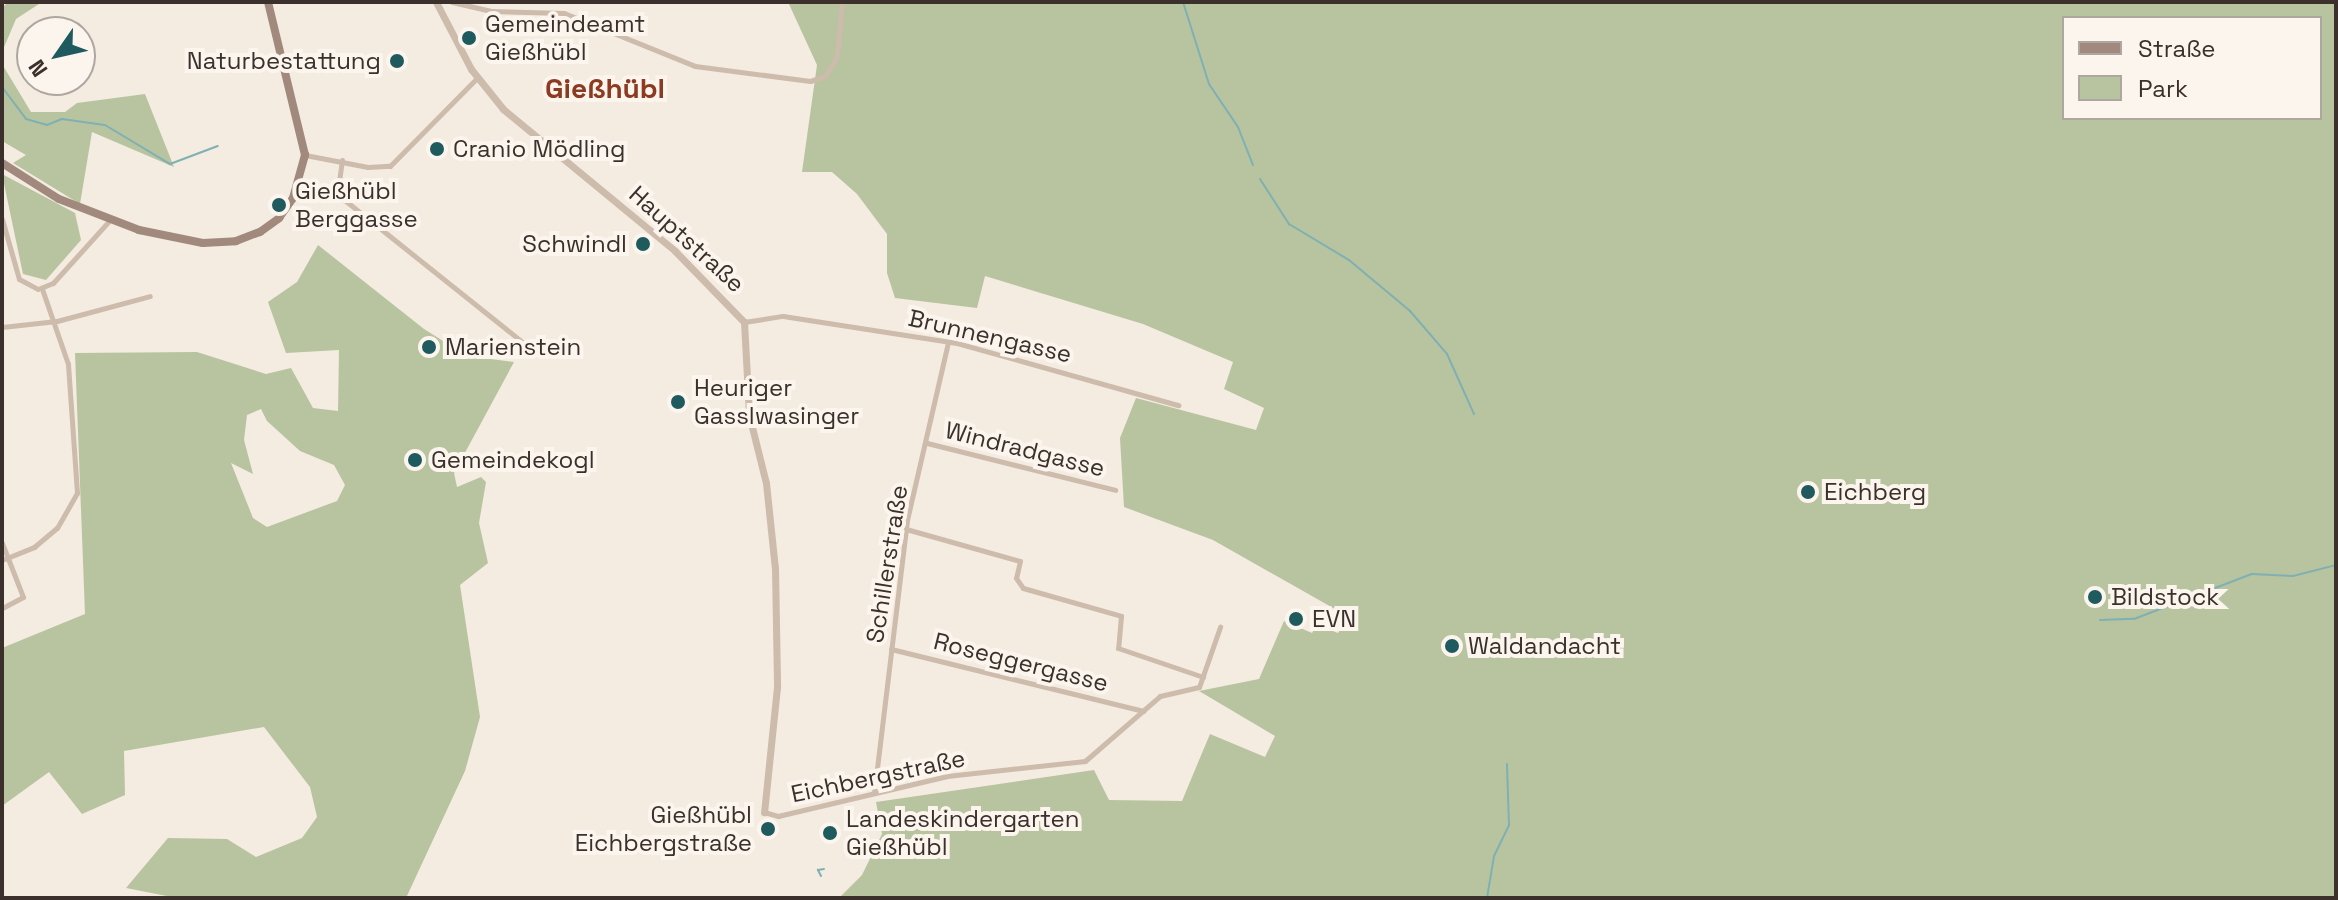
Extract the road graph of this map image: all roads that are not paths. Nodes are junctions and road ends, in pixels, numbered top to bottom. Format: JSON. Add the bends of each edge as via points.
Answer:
{"nodes":[{"id":1,"x":268,"y":2,"type":"edge"},
{"id":2,"x":436,"y":2,"type":"edge"},
{"id":3,"x":452,"y":2,"type":"edge"},
{"id":4,"x":842,"y":2,"type":"edge"},
{"id":5,"x":477,"y":78,"type":"junction"},
{"id":6,"x":305,"y":155,"type":"junction"},
{"id":7,"x":342,"y":160,"type":"junction"},
{"id":8,"x":2,"y":163,"type":"edge"},
{"id":9,"x":2,"y":219,"type":"edge"},
{"id":10,"x":109,"y":221,"type":"junction"},
{"id":11,"x":42,"y":289,"type":"junction"},
{"id":12,"x":150,"y":296,"type":"dead end"},
{"id":13,"x":57,"y":321,"type":"junction"},
{"id":14,"x":744,"y":322,"type":"junction"},
{"id":15,"x":2,"y":327,"type":"edge"},
{"id":16,"x":948,"y":343,"type":"junction"},
{"id":17,"x":525,"y":344,"type":"dead end"},
{"id":18,"x":1178,"y":405,"type":"dead end"},
{"id":19,"x":927,"y":443,"type":"junction"},
{"id":20,"x":1115,"y":490,"type":"dead end"},
{"id":21,"x":906,"y":529,"type":"junction"},
{"id":22,"x":2,"y":543,"type":"edge"},
{"id":23,"x":10,"y":559,"type":"junction"},
{"id":24,"x":2,"y":560,"type":"edge"},
{"id":25,"x":2,"y":608,"type":"edge"},
{"id":26,"x":1220,"y":627,"type":"dead end"},
{"id":27,"x":891,"y":649,"type":"junction"},
{"id":28,"x":1203,"y":677,"type":"junction"},
{"id":29,"x":1143,"y":711,"type":"junction"},
{"id":30,"x":874,"y":793,"type":"junction"},
{"id":31,"x":764,"y":812,"type":"joint"}],
"edges":[{"from":1,"to":6,"type":"main road"},
{"from":2,"to":5,"type":"street","name":"Hauptstraße"},
{"from":3,"to":4,"type":"street","via":[[490,11],[564,13],[667,57],[722,72],[810,81],[825,76],[837,56]]},
{"from":5,"to":7,"type":"street","via":[[390,166]]},
{"from":5,"to":14,"type":"street","name":"Hauptstraße","via":[[518,123],[675,251]]},
{"from":6,"to":7,"type":"street"},
{"from":6,"to":10,"type":"main road","via":[[296,190],[279,218],[251,237],[203,243]]},
{"from":7,"to":17,"type":"street","via":[[337,194]]},
{"from":8,"to":10,"type":"main road","via":[[59,199]]},
{"from":9,"to":11,"type":"street","via":[[19,279]]},
{"from":10,"to":11,"type":"street"},
{"from":11,"to":13,"type":"street"},
{"from":12,"to":13,"type":"street"},
{"from":13,"to":15,"type":"street"},
{"from":13,"to":23,"type":"street","via":[[68,364],[77,493],[57,528]]},
{"from":14,"to":16,"type":"street","name":"Brunnengasse","via":[[783,316]]},
{"from":14,"to":31,"type":"street","name":"Hauptstraße","via":[[749,415],[766,483],[775,568],[777,687]]},
{"from":16,"to":18,"type":"street","name":"Brunnengasse"},
{"from":16,"to":19,"type":"street","name":"Schillerstraße"},
{"from":19,"to":20,"type":"street","name":"Windradgasse"},
{"from":19,"to":21,"type":"street","name":"Schillerstraße"},
{"from":21,"to":27,"type":"street","name":"Schillerstraße"},
{"from":21,"to":28,"type":"street","via":[[1020,561],[1016,578],[1023,588],[1121,616],[1118,648]]},
{"from":22,"to":23,"type":"street"},
{"from":23,"to":24,"type":"street"},
{"from":23,"to":25,"type":"street","via":[[23,597]]},
{"from":26,"to":28,"type":"street"},
{"from":27,"to":29,"type":"street","name":"Roseggergasse"},
{"from":27,"to":30,"type":"street","name":"Schillerstraße"},
{"from":28,"to":29,"type":"street","name":"Eichbergstraße","via":[[1199,687],[1160,696]]},
{"from":29,"to":30,"type":"street","name":"Eichbergstraße","via":[[1085,761],[947,776]]},
{"from":30,"to":31,"type":"street","name":"Eichbergstraße","via":[[771,817]]}]}
